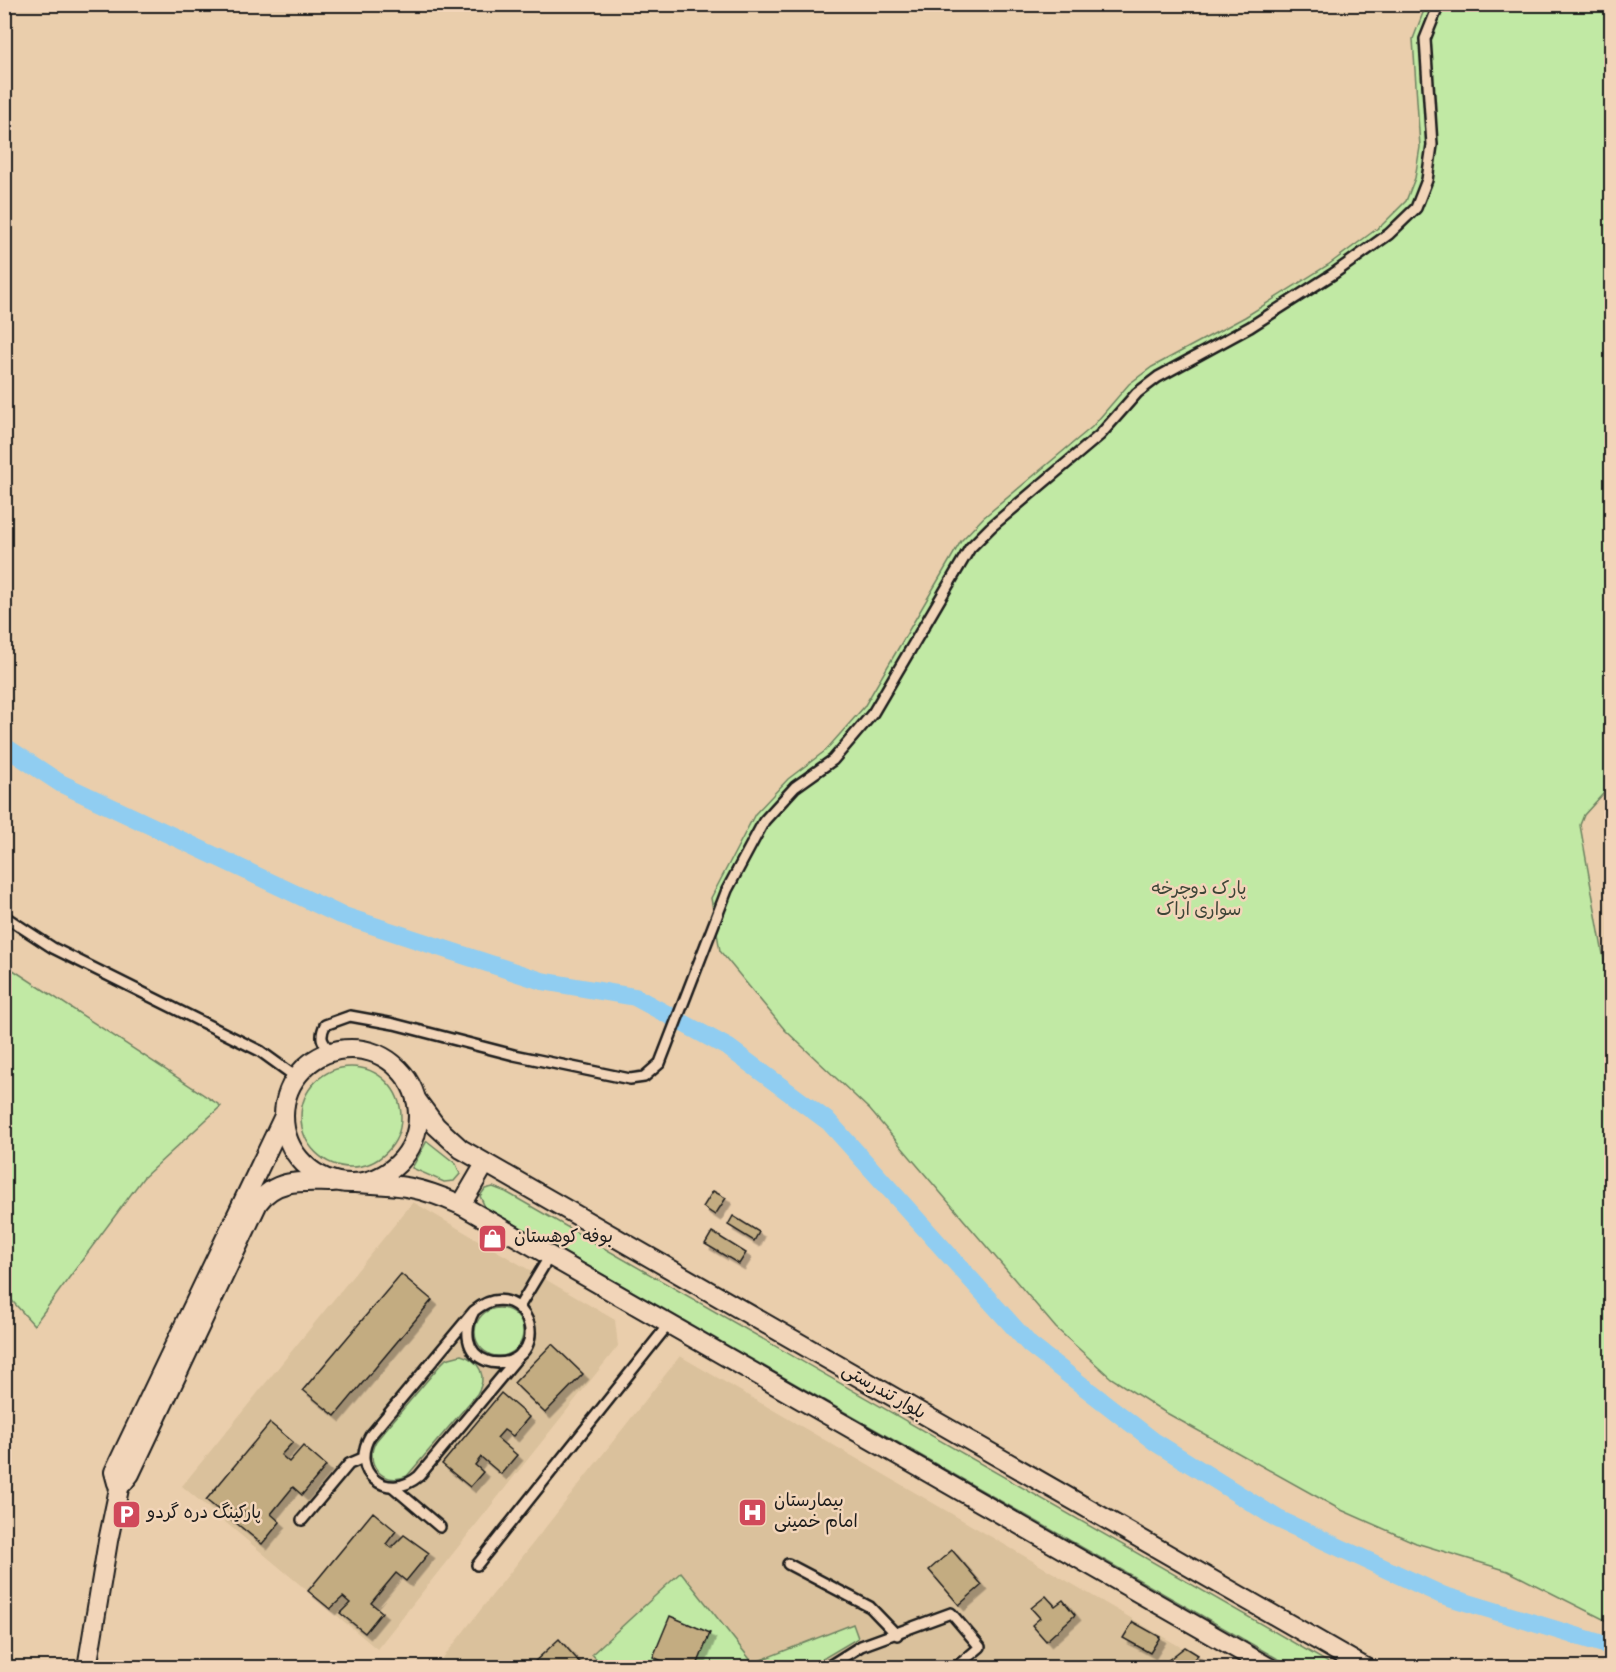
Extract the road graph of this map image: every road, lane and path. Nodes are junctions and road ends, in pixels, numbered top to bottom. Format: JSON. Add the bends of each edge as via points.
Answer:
{"nodes":[{"id":1,"x":1439,"y":4,"type":"edge"},
{"id":2,"x":4,"y":916,"type":"edge"},
{"id":3,"x":331,"y":1052,"type":"junction"},
{"id":4,"x":296,"y":1077,"type":"junction"},
{"id":5,"x":416,"y":1099,"type":"junction"},
{"id":6,"x":283,"y":1118,"type":"junction"},
{"id":7,"x":485,"y":1164,"type":"junction"},
{"id":8,"x":333,"y":1182,"type":"junction"},
{"id":9,"x":355,"y":1184,"type":"junction"},
{"id":10,"x":251,"y":1200,"type":"junction"},
{"id":11,"x":461,"y":1205,"type":"junction"},
{"id":12,"x":549,"y":1257,"type":"junction"},
{"id":13,"x":519,"y":1307,"type":"junction"},
{"id":14,"x":474,"y":1311,"type":"junction"},
{"id":15,"x":668,"y":1325,"type":"junction"},
{"id":16,"x":523,"y":1352,"type":"junction"},
{"id":17,"x":363,"y":1458,"type":"junction"},
{"id":18,"x":393,"y":1487,"type":"junction"},
{"id":19,"x":302,"y":1520,"type":"dead end"},
{"id":20,"x":440,"y":1527,"type":"dead end"},
{"id":21,"x":788,"y":1564,"type":"dead end"},
{"id":22,"x":477,"y":1565,"type":"dead end"},
{"id":23,"x":897,"y":1635,"type":"junction"},
{"id":24,"x":87,"y":1668,"type":"edge"},
{"id":25,"x":826,"y":1668,"type":"edge"},
{"id":26,"x":955,"y":1668,"type":"edge"},
{"id":27,"x":1270,"y":1668,"type":"edge"},
{"id":28,"x":1366,"y":1668,"type":"edge"}],
"edges":[{"from":1,"to":3,"type":"lane","via":[[1425,39],[1432,145],[1427,180],[1416,208],[1389,234],[1333,274],[1137,393],[1100,435],[970,548],[873,713],[833,760],[795,788],[764,821],[727,890],[660,1063],[644,1077],[630,1079],[514,1056],[434,1033],[350,1016],[325,1025],[322,1042]]},
{"from":2,"to":4,"type":"lane","via":[[53,948],[260,1052]]},
{"from":3,"to":4,"type":"street","via":[[312,1061]]},
{"from":3,"to":5,"type":"street","via":[[353,1049],[374,1053],[393,1064]]},
{"from":4,"to":6,"type":"street","via":[[286,1096]]},
{"from":5,"to":7,"type":"street","name":"بلوار تندرستی","via":[[436,1126]]},
{"from":5,"to":9,"type":"street","via":[[418,1119],[405,1156],[392,1170]]},
{"from":6,"to":8,"type":"street","via":[[287,1139],[297,1158],[314,1173]]},
{"from":6,"to":10,"type":"street"},
{"from":7,"to":11,"type":"street"},
{"from":7,"to":28,"type":"street","name":"بلوار تندرستی"},
{"from":8,"to":9,"type":"street"},
{"from":8,"to":10,"type":"street","via":[[288,1182]]},
{"from":9,"to":11,"type":"street","via":[[408,1185]]},
{"from":10,"to":24,"type":"street","via":[[114,1472],[114,1480],[120,1484]]},
{"from":11,"to":12,"type":"street"},
{"from":12,"to":13,"type":"lane"},
{"from":12,"to":15,"type":"street"},
{"from":13,"to":14,"type":"lane","via":[[501,1300]]},
{"from":13,"to":16,"type":"lane","via":[[529,1324],[528,1343]]},
{"from":14,"to":16,"type":"lane","via":[[467,1329],[478,1356],[496,1363]]},
{"from":14,"to":17,"type":"lane","via":[[370,1436]]},
{"from":15,"to":22,"type":"lane"},
{"from":15,"to":27,"type":"street"},
{"from":16,"to":18,"type":"lane","via":[[419,1476]]},
{"from":17,"to":18,"type":"lane","via":[[374,1480]]},
{"from":17,"to":19,"type":"lane","via":[[349,1464]]},
{"from":18,"to":20,"type":"lane"},
{"from":21,"to":23,"type":"lane","via":[[870,1608]]},
{"from":23,"to":25,"type":"lane","via":[[861,1646]]},
{"from":23,"to":26,"type":"lane","via":[[951,1613],[980,1647]]}]}
